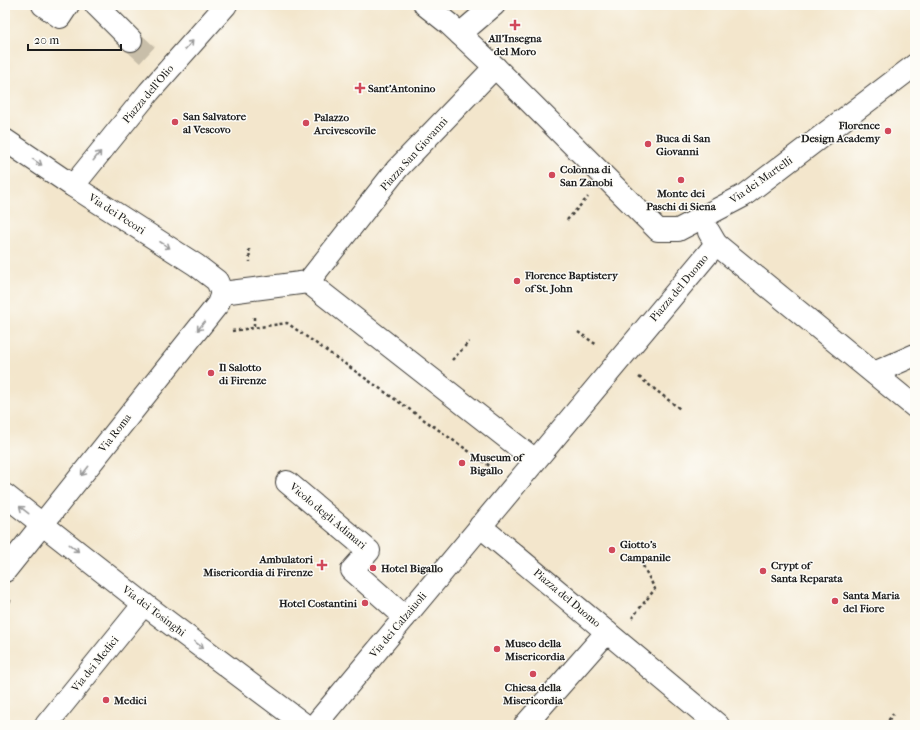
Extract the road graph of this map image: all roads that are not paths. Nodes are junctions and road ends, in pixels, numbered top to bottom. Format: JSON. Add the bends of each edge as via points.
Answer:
{"nodes":[{"id":1,"x":43,"y":5,"type":"edge"},
{"id":2,"x":68,"y":5,"type":"edge"},
{"id":3,"x":96,"y":5,"type":"edge"},
{"id":4,"x":226,"y":5,"type":"edge"},
{"id":5,"x":425,"y":5,"type":"edge"},
{"id":6,"x":494,"y":5,"type":"edge"},
{"id":7,"x":460,"y":34,"type":"junction"},
{"id":8,"x":131,"y":40,"type":"tunnel mouth"},
{"id":9,"x":915,"y":65,"type":"edge"},
{"id":10,"x":495,"y":67,"type":"junction"},
{"id":11,"x":5,"y":140,"type":"edge"},
{"id":12,"x":73,"y":186,"type":"junction"},
{"id":13,"x":701,"y":218,"type":"junction"},
{"id":14,"x":716,"y":244,"type":"junction"},
{"id":15,"x":308,"y":282,"type":"junction"},
{"id":16,"x":222,"y":293,"type":"junction"},
{"id":17,"x":915,"y":355,"type":"edge"},
{"id":18,"x":874,"y":373,"type":"junction"},
{"id":19,"x":915,"y":406,"type":"edge"},
{"id":20,"x":528,"y":455,"type":"junction"},
{"id":21,"x":287,"y":482,"type":"dead end"},
{"id":22,"x":5,"y":495,"type":"edge"},
{"id":23,"x":43,"y":524,"type":"junction"},
{"id":24,"x":480,"y":526,"type":"junction"},
{"id":25,"x":5,"y":571,"type":"edge"},
{"id":26,"x":144,"y":604,"type":"junction"},
{"id":27,"x":404,"y":617,"type":"junction"},
{"id":28,"x":611,"y":635,"type":"junction"},
{"id":29,"x":46,"y":725,"type":"edge"},
{"id":30,"x":305,"y":725,"type":"edge"},
{"id":31,"x":315,"y":725,"type":"edge"},
{"id":32,"x":525,"y":725,"type":"edge"},
{"id":33,"x":718,"y":725,"type":"edge"}],
"edges":[{"from":1,"to":2,"type":"street","via":[[60,17]]},
{"from":3,"to":8,"type":"street"},
{"from":12,"to":4,"type":"street","name":"Piazza dell'Olio","one_way":true,"via":[[160,66]]},
{"from":5,"to":7,"type":"street"},
{"from":6,"to":7,"type":"street"},
{"from":7,"to":10,"type":"street"},
{"from":9,"to":13,"type":"street","name":"Via dei Martelli","via":[[743,196]]},
{"from":10,"to":13,"type":"street","name":"Via dei Martelli","via":[[658,230],[678,230]]},
{"from":10,"to":15,"type":"street","name":"Piazza San Giovanni","via":[[397,168]]},
{"from":11,"to":12,"type":"street","name":"Via dei Pecori","one_way":true},
{"from":12,"to":16,"type":"street","name":"Via dei Pecori","one_way":true,"via":[[196,265],[217,281]]},
{"from":13,"to":14,"type":"street","name":"Piazza del Duomo"},
{"from":14,"to":18,"type":"street","name":"Piazza del Duomo"},
{"from":14,"to":20,"type":"street","name":"Piazza del Duomo"},
{"from":15,"to":16,"type":"street"},
{"from":15,"to":20,"type":"street"},
{"from":16,"to":23,"type":"street","name":"Via Roma","one_way":true,"via":[[218,304]]},
{"from":17,"to":18,"type":"street"},
{"from":18,"to":19,"type":"street","name":"Piazza del Duomo"},
{"from":20,"to":24,"type":"street","name":"Piazza del Duomo","via":[[515,484]]},
{"from":21,"to":27,"type":"street","name":"Vicolo degli Adimari","via":[[368,551],[352,570]]},
{"from":23,"to":22,"type":"street","name":"Via dei Tosinghi","one_way":true},
{"from":23,"to":25,"type":"street","name":"Via Roma"},
{"from":23,"to":26,"type":"street","name":"Via dei Tosinghi","one_way":true},
{"from":24,"to":27,"type":"street","name":"Via dei Calzaiuoli"},
{"from":24,"to":28,"type":"street","name":"Piazza del Duomo"},
{"from":26,"to":29,"type":"street","name":"Via dei Medici"},
{"from":26,"to":30,"type":"street","name":"Via dei Tosinghi","one_way":true},
{"from":27,"to":31,"type":"street","name":"Via dei Calzaiuoli"},
{"from":28,"to":32,"type":"street"},
{"from":28,"to":33,"type":"street","name":"Piazza del Duomo"}]}
